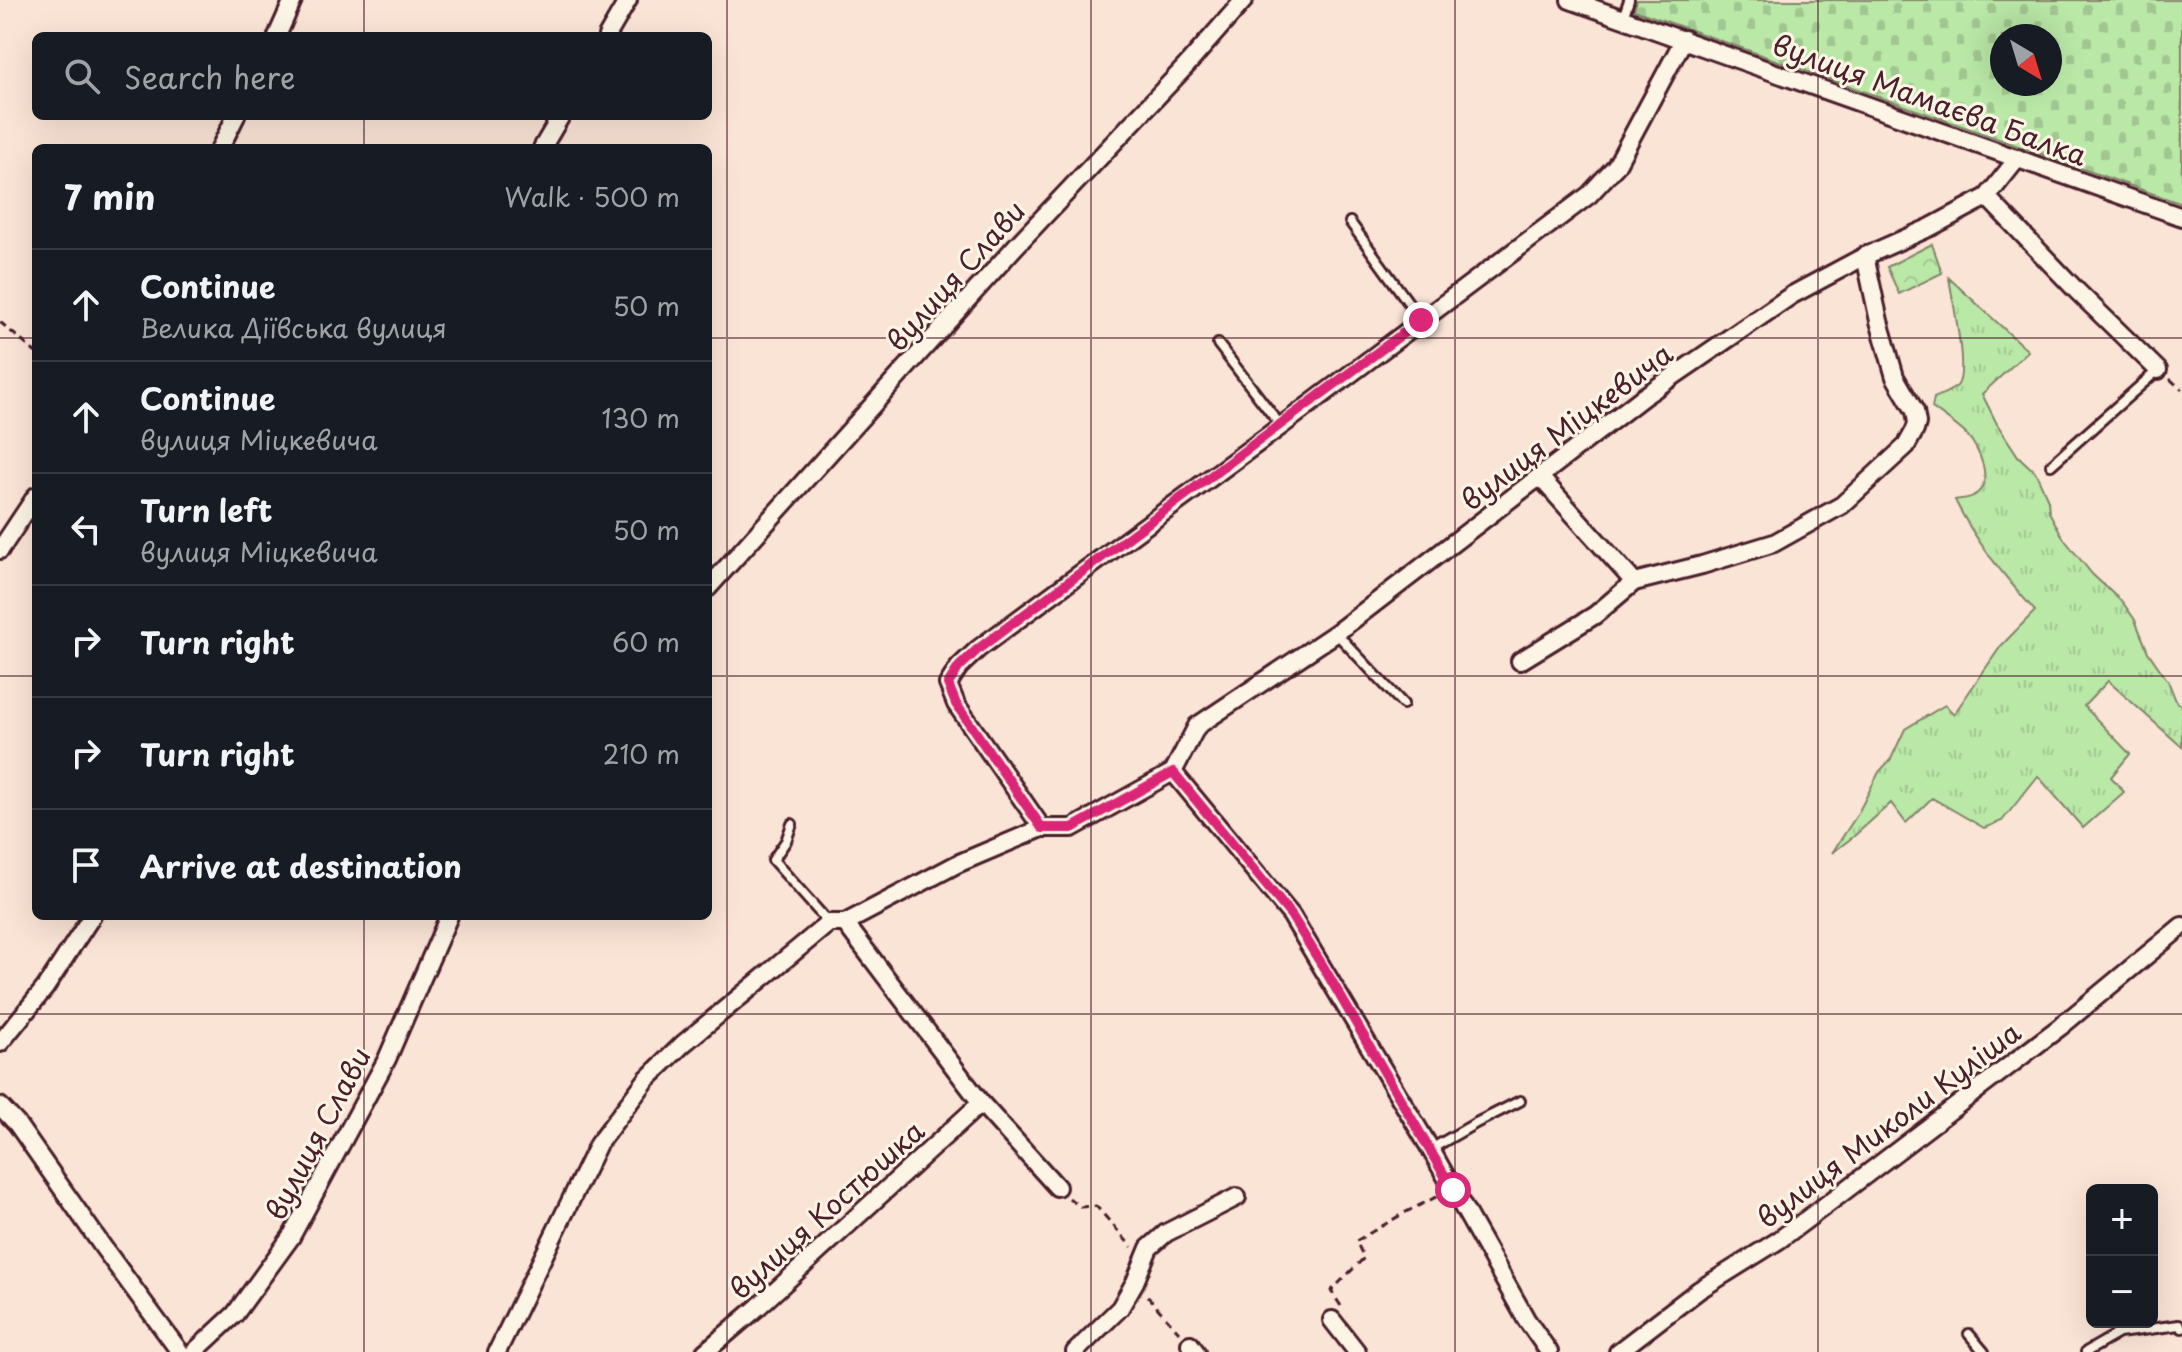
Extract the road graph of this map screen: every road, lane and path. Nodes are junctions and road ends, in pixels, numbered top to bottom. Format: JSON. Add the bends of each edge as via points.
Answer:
{"nodes":[{"id":1,"x":293,"y":0,"type":"edge"},
{"id":2,"x":628,"y":0,"type":"edge"},
{"id":3,"x":1244,"y":0,"type":"edge"},
{"id":4,"x":1570,"y":0,"type":"edge"},
{"id":5,"x":1629,"y":0,"type":"edge"},
{"id":6,"x":1623,"y":18,"type":"junction"},
{"id":7,"x":279,"y":32,"type":"edge"},
{"id":8,"x":609,"y":32,"type":"edge"},
{"id":9,"x":1684,"y":39,"type":"junction"},
{"id":10,"x":234,"y":120,"type":"edge"},
{"id":11,"x":559,"y":120,"type":"edge"},
{"id":12,"x":222,"y":144,"type":"edge"},
{"id":13,"x":544,"y":144,"type":"edge"},
{"id":14,"x":2018,"y":158,"type":"junction"},
{"id":15,"x":1987,"y":197,"type":"junction"},
{"id":16,"x":2182,"y":217,"type":"edge"},
{"id":17,"x":1350,"y":222,"type":"dead end"},
{"id":18,"x":1865,"y":256,"type":"junction"},
{"id":19,"x":1421,"y":320,"type":"junction"},
{"id":20,"x":0,"y":322,"type":"edge"},
{"id":21,"x":1218,"y":344,"type":"dead end"},
{"id":22,"x":32,"y":350,"type":"edge"},
{"id":23,"x":2158,"y":370,"type":"joint"},
{"id":24,"x":1281,"y":426,"type":"junction"},
{"id":25,"x":2051,"y":465,"type":"dead end"},
{"id":26,"x":1540,"y":477,"type":"junction"},
{"id":27,"x":32,"y":502,"type":"edge"},
{"id":28,"x":0,"y":550,"type":"edge"},
{"id":29,"x":1634,"y":582,"type":"junction"},
{"id":30,"x":712,"y":584,"type":"edge"},
{"id":31,"x":1336,"y":633,"type":"junction"},
{"id":32,"x":1520,"y":661,"type":"dead end"},
{"id":33,"x":1403,"y":704,"type":"dead end"},
{"id":34,"x":1173,"y":772,"type":"junction"},
{"id":35,"x":792,"y":824,"type":"dead end"},
{"id":36,"x":1042,"y":828,"type":"junction"},
{"id":37,"x":89,"y":920,"type":"edge"},
{"id":38,"x":447,"y":920,"type":"edge"},
{"id":39,"x":837,"y":923,"type":"junction"},
{"id":40,"x":2182,"y":926,"type":"edge"},
{"id":41,"x":0,"y":1043,"type":"edge"},
{"id":42,"x":1520,"y":1101,"type":"dead end"},
{"id":43,"x":981,"y":1103,"type":"junction"},
{"id":44,"x":0,"y":1106,"type":"edge"},
{"id":45,"x":1431,"y":1150,"type":"junction"},
{"id":46,"x":1057,"y":1187,"type":"dead end"},
{"id":47,"x":1453,"y":1190,"type":"junction"},
{"id":48,"x":1237,"y":1197,"type":"dead end"},
{"id":49,"x":1080,"y":1207,"type":"dead end"},
{"id":50,"x":1130,"y":1245,"type":"dead end"},
{"id":51,"x":1135,"y":1282,"type":"junction"},
{"id":52,"x":1332,"y":1320,"type":"joint"},
{"id":53,"x":2182,"y":1328,"type":"edge"},
{"id":54,"x":1969,"y":1334,"type":"dead end"},
{"id":55,"x":1193,"y":1348,"type":"edge"},
{"id":56,"x":180,"y":1352,"type":"edge"},
{"id":57,"x":194,"y":1352,"type":"edge"},
{"id":58,"x":497,"y":1352,"type":"edge"},
{"id":59,"x":705,"y":1352,"type":"edge"},
{"id":60,"x":1075,"y":1352,"type":"edge"},
{"id":61,"x":1357,"y":1352,"type":"edge"},
{"id":62,"x":1549,"y":1352,"type":"edge"},
{"id":63,"x":1618,"y":1352,"type":"edge"},
{"id":64,"x":1984,"y":1352,"type":"edge"},
{"id":65,"x":2086,"y":1352,"type":"edge"}],
"edges":[{"from":1,"to":7,"type":"street"},
{"from":2,"to":8,"type":"street"},
{"from":3,"to":30,"type":"street","name":"вулиця Слави"},
{"from":4,"to":6,"type":"street","name":"вулиця Мамаєва Балка"},
{"from":5,"to":6,"type":"lane"},
{"from":6,"to":9,"type":"street","name":"вулиця Мамаєва Балка"},
{"from":9,"to":14,"type":"street","name":"вулиця Мамаєва Балка"},
{"from":9,"to":19,"type":"street","via":[[1616,166],[1589,195]]},
{"from":10,"to":12,"type":"street"},
{"from":11,"to":13,"type":"street"},
{"from":14,"to":15,"type":"street","name":"вулиця Міцкевича"},
{"from":14,"to":16,"type":"street","name":"вулиця Мамаєва Балка"},
{"from":15,"to":18,"type":"street","name":"вулиця Міцкевича"},
{"from":15,"to":23,"type":"street"},
{"from":17,"to":19,"type":"lane"},
{"from":18,"to":26,"type":"street","name":"вулиця Міцкевича","via":[[1792,295],[1705,354]]},
{"from":18,"to":29,"type":"street","via":[[1895,377],[1915,411],[1917,423],[1906,446],[1842,505],[1774,543]]},
{"from":19,"to":24,"type":"street"},
{"from":20,"to":22,"type":"path"},
{"from":21,"to":24,"type":"lane"},
{"from":23,"to":25,"type":"lane"},
{"from":24,"to":36,"type":"street","via":[[978,649],[948,684],[956,704]]},
{"from":26,"to":29,"type":"street"},
{"from":26,"to":31,"type":"street","name":"вулиця Міцкевича"},
{"from":27,"to":28,"type":"street"},
{"from":29,"to":32,"type":"street","via":[[1595,615]]},
{"from":31,"to":33,"type":"lane"},
{"from":31,"to":34,"type":"street","name":"вулиця Міцкевича","via":[[1197,726]]},
{"from":34,"to":36,"type":"street","via":[[1072,828]]},
{"from":34,"to":45,"type":"street","via":[[1291,915]]},
{"from":35,"to":39,"type":"lane","via":[[773,860]]},
{"from":36,"to":39,"type":"street"},
{"from":37,"to":41,"type":"street","via":[[45,988]]},
{"from":38,"to":57,"type":"street","name":"вулиця Слави","via":[[387,1059],[291,1237],[235,1314]]},
{"from":39,"to":43,"type":"street"},
{"from":39,"to":58,"type":"street","via":[[683,1044],[647,1079],[598,1144]]},
{"from":40,"to":63,"type":"street","name":"вулиця Миколи Куліша","via":[[2060,1027],[1838,1196]]},
{"from":42,"to":45,"type":"lane"},
{"from":43,"to":46,"type":"street"},
{"from":43,"to":59,"type":"street","name":"вулиця Костюшка"},
{"from":44,"to":56,"type":"street"},
{"from":45,"to":47,"type":"street"},
{"from":47,"to":52,"type":"path","via":[[1356,1241],[1364,1258],[1331,1291],[1342,1307]]},
{"from":47,"to":62,"type":"street"},
{"from":48,"to":51,"type":"street","via":[[1166,1233],[1149,1248]]},
{"from":49,"to":50,"type":"path","via":[[1096,1206]]},
{"from":51,"to":55,"type":"path"},
{"from":51,"to":60,"type":"street","via":[[1120,1308]]},
{"from":52,"to":61,"type":"street"},
{"from":53,"to":65,"type":"lane","via":[[2119,1333]]},
{"from":54,"to":64,"type":"lane"}]}
